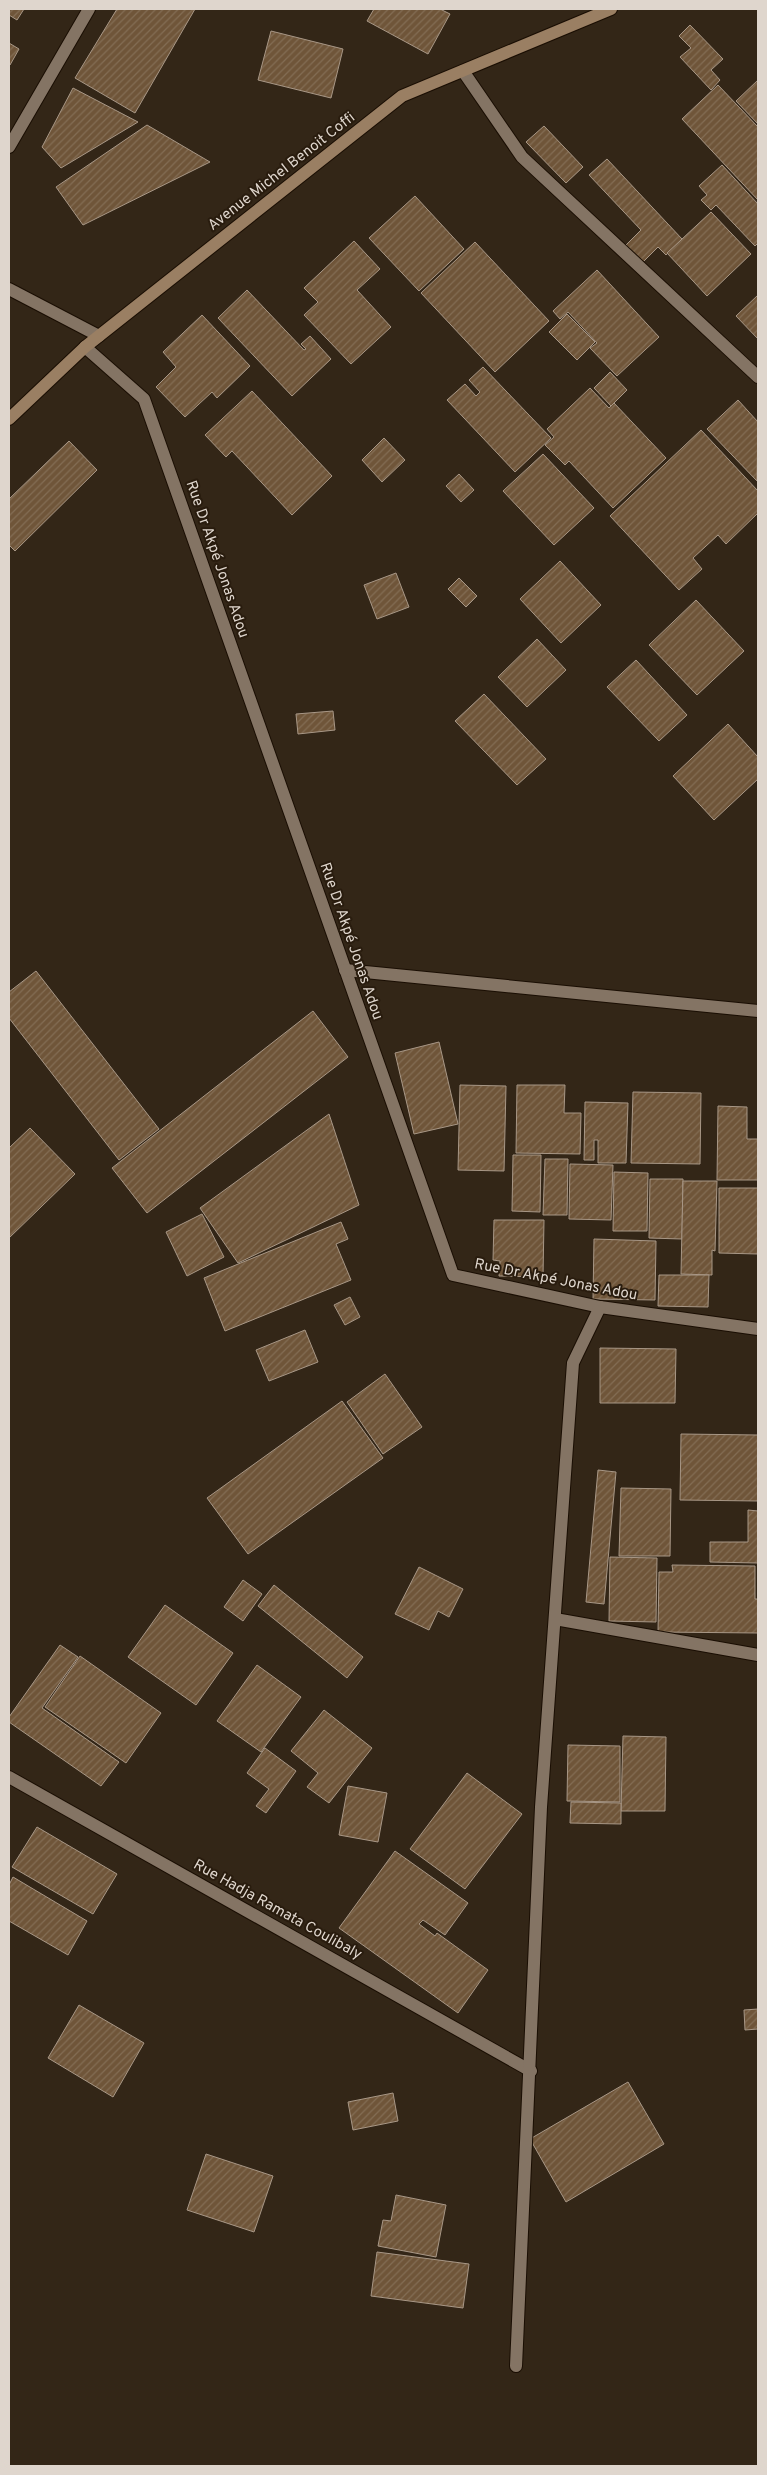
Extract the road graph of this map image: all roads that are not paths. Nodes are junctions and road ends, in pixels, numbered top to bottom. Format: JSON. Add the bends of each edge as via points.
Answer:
{"nodes":[{"id":1,"x":89,"y":9,"type":"edge"},
{"id":2,"x":611,"y":9,"type":"edge"},
{"id":3,"x":463,"y":71,"type":"junction"},
{"id":4,"x":9,"y":147,"type":"edge"},
{"id":5,"x":9,"y":289,"type":"edge"},
{"id":6,"x":99,"y":336,"type":"junction"},
{"id":7,"x":85,"y":347,"type":"junction"},
{"id":8,"x":758,"y":376,"type":"edge"},
{"id":9,"x":9,"y":419,"type":"edge"},
{"id":10,"x":346,"y":970,"type":"junction"},
{"id":11,"x":758,"y":1012,"type":"edge"},
{"id":12,"x":600,"y":1307,"type":"junction"},
{"id":13,"x":758,"y":1330,"type":"edge"},
{"id":14,"x":555,"y":1619,"type":"junction"},
{"id":15,"x":758,"y":1655,"type":"edge"},
{"id":16,"x":9,"y":1777,"type":"edge"},
{"id":17,"x":531,"y":2071,"type":"junction"},
{"id":18,"x":516,"y":2366,"type":"dead end"}],
"edges":[{"from":1,"to":4,"type":"street"},
{"from":2,"to":3,"type":"street","name":"Avenue Michel Benoit Coffi"},
{"from":3,"to":6,"type":"street","name":"Avenue Michel Benoit Coffi","via":[[402,96]]},
{"from":3,"to":8,"type":"street","via":[[522,157]]},
{"from":5,"to":6,"type":"street"},
{"from":6,"to":7,"type":"street","name":"Avenue Michel Benoit Coffi"},
{"from":7,"to":9,"type":"street","name":"Avenue Michel Benoit Coffi"},
{"from":7,"to":10,"type":"street","name":"Rue Dr Akpé Jonas Adou","via":[[144,399]]},
{"from":10,"to":11,"type":"street"},
{"from":10,"to":12,"type":"street","name":"Rue Dr Akpé Jonas Adou","via":[[453,1275]]},
{"from":12,"to":13,"type":"street","name":"Rue Dr Akpé Jonas Adou"},
{"from":12,"to":14,"type":"street","via":[[573,1363]]},
{"from":14,"to":15,"type":"street"},
{"from":14,"to":17,"type":"street","via":[[541,1807]]},
{"from":16,"to":17,"type":"street","name":"Rue Hadja Ramata Coulibaly"},
{"from":17,"to":18,"type":"street"}]}
